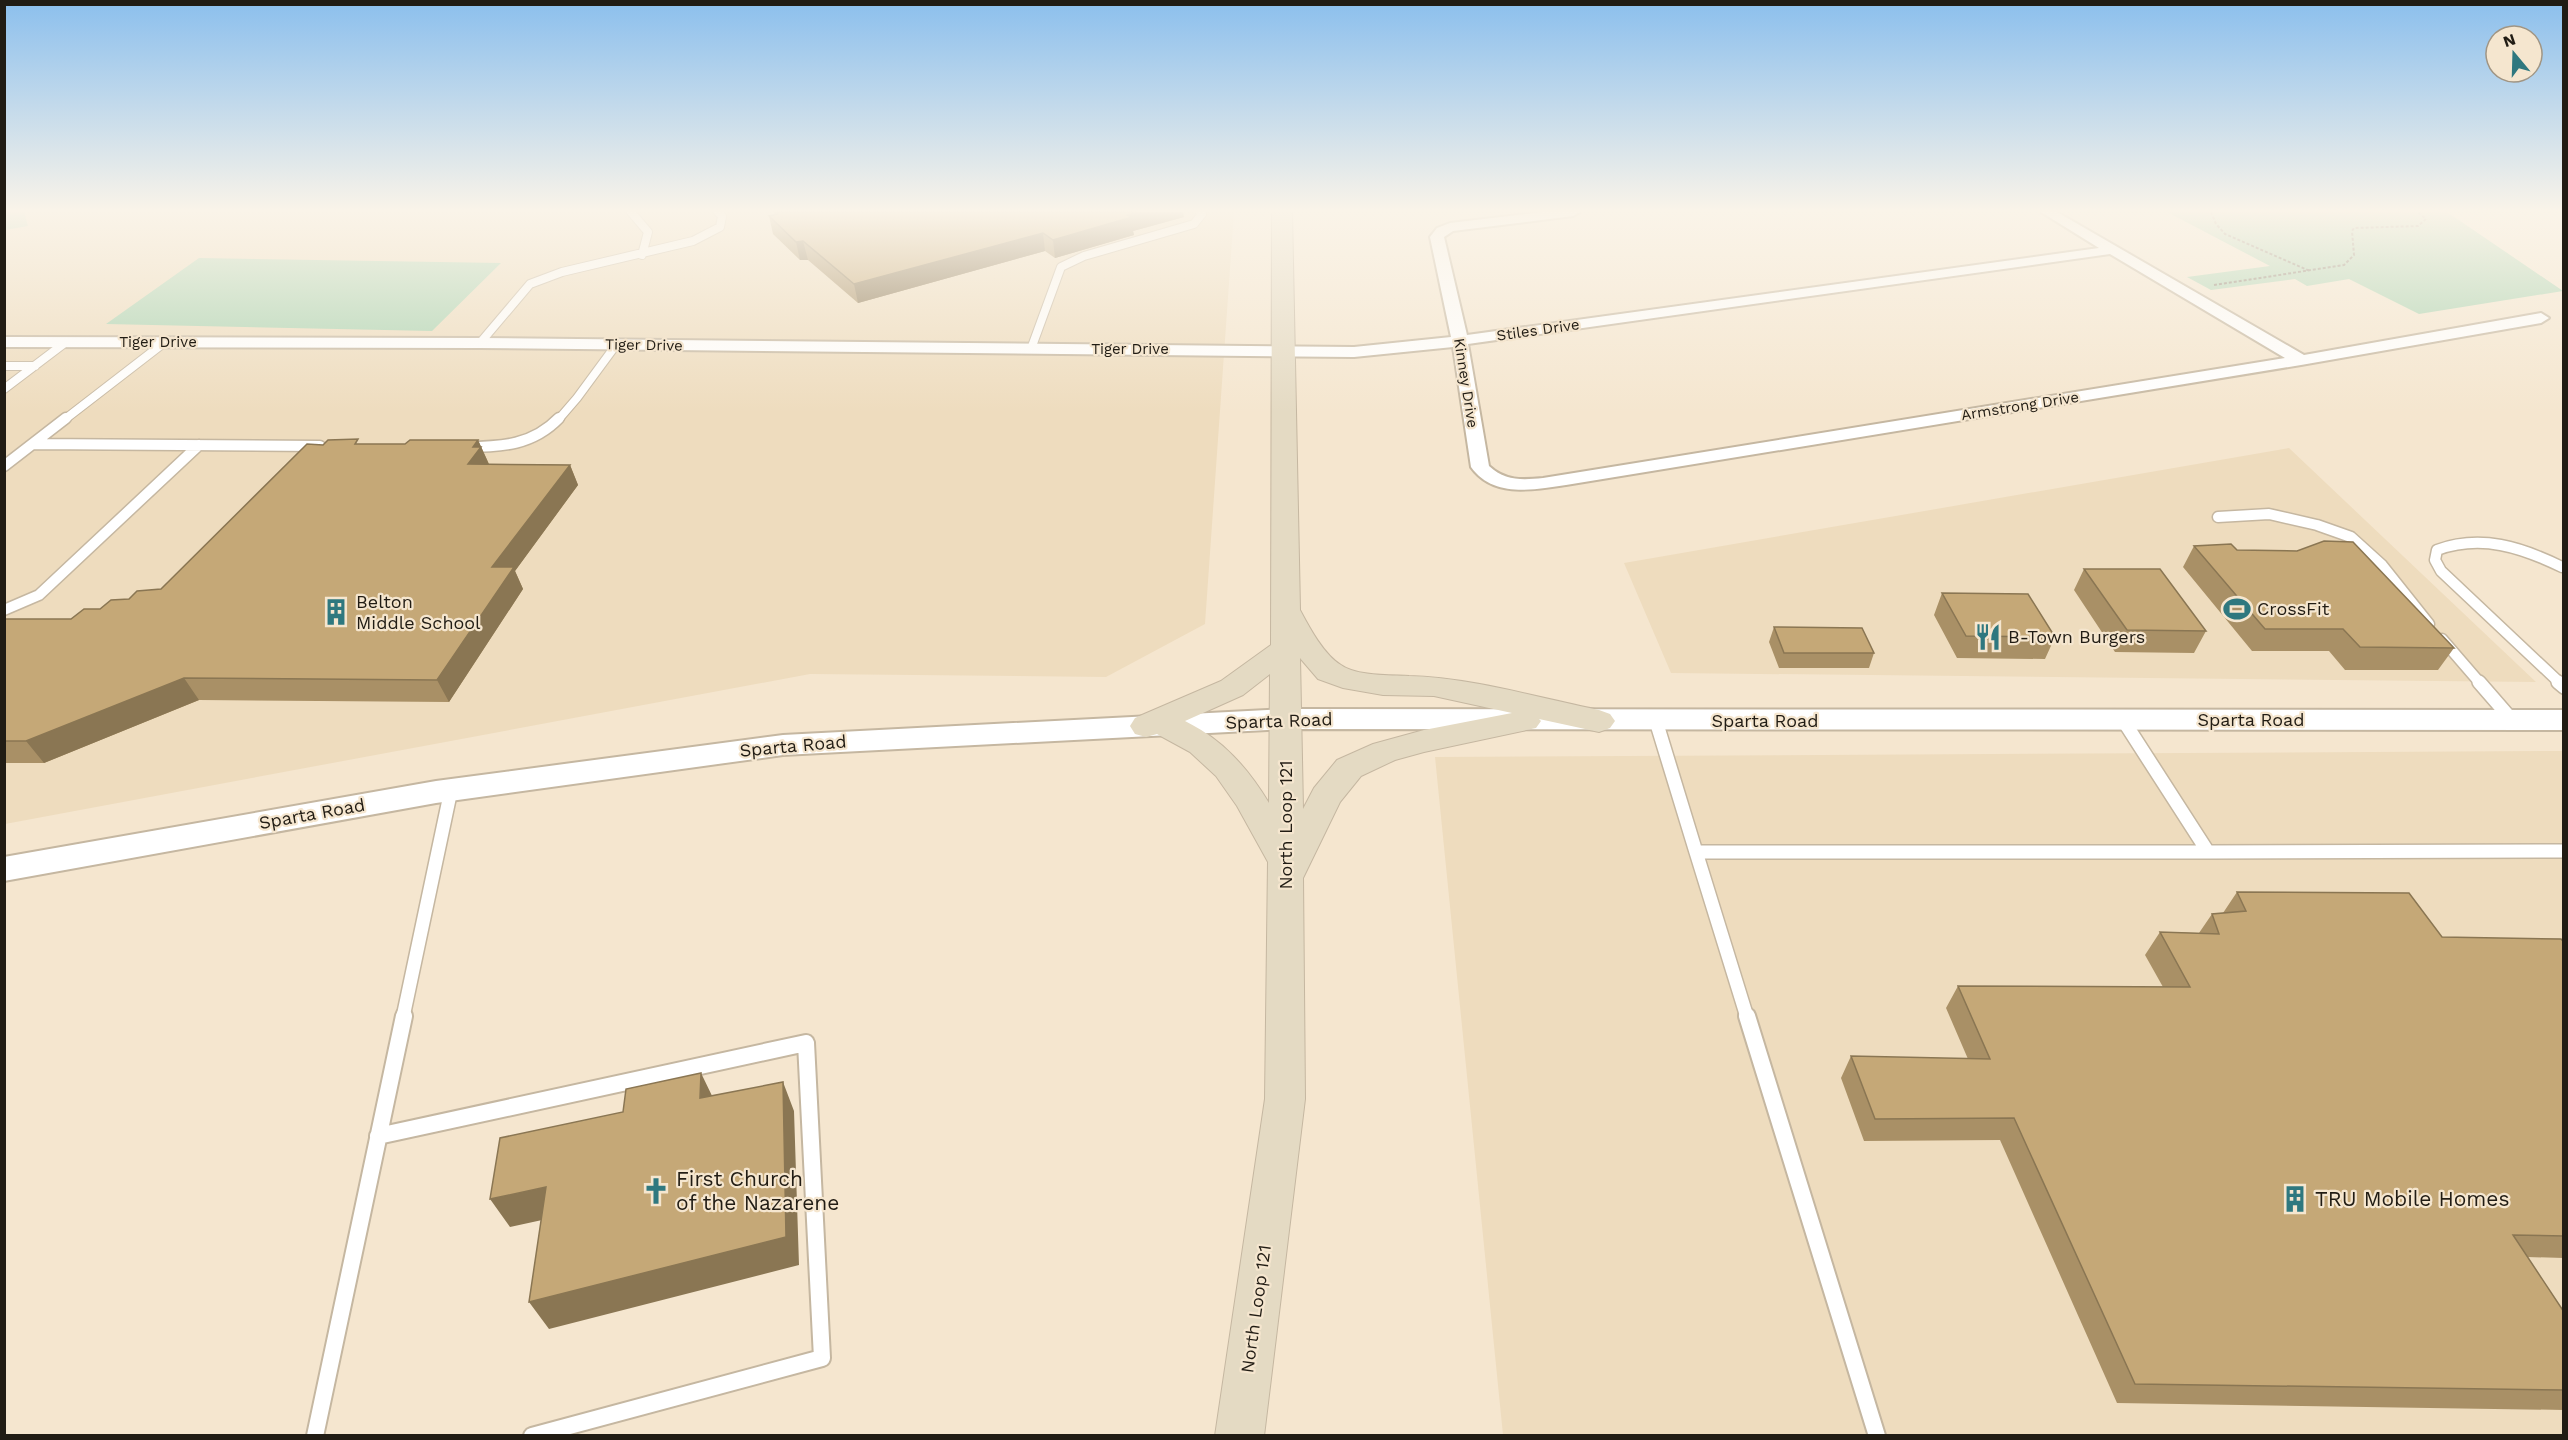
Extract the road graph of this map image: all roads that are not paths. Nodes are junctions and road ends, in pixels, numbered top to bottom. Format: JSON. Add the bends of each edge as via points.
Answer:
{"nodes":[{"id":1,"x":544,"y":279,"type":"edge"},
{"id":2,"x":1057,"y":279,"type":"edge"},
{"id":3,"x":1282,"y":279,"type":"edge"},
{"id":4,"x":1446,"y":279,"type":"edge"},
{"id":5,"x":1903,"y":279,"type":"edge"},
{"id":6,"x":2163,"y":279,"type":"edge"},
{"id":7,"x":2541,"y":318,"type":"dead end"},
{"id":8,"x":1460,"y":341,"type":"junction"},
{"id":9,"x":4,"y":342,"type":"edge"},
{"id":10,"x":66,"y":342,"type":"junction"},
{"id":11,"x":165,"y":342,"type":"junction"},
{"id":12,"x":480,"y":343,"type":"junction"},
{"id":13,"x":616,"y":345,"type":"junction"},
{"id":14,"x":1030,"y":349,"type":"junction"},
{"id":15,"x":1282,"y":353,"type":"junction"},
{"id":16,"x":2301,"y":360,"type":"junction"},
{"id":17,"x":4,"y":366,"type":"edge"},
{"id":18,"x":35,"y":366,"type":"junction"},
{"id":19,"x":4,"y":389,"type":"edge"},
{"id":20,"x":33,"y":444,"type":"junction"},
{"id":21,"x":199,"y":445,"type":"junction"},
{"id":22,"x":325,"y":446,"type":"edge"},
{"id":23,"x":452,"y":447,"type":"edge"},
{"id":24,"x":4,"y":466,"type":"edge"},
{"id":25,"x":1498,"y":483,"type":"joint"},
{"id":26,"x":2218,"y":517,"type":"dead end"},
{"id":27,"x":2562,"y":567,"type":"edge"},
{"id":28,"x":4,"y":610,"type":"edge"},
{"id":29,"x":1285,"y":610,"type":"junction"},
{"id":30,"x":1285,"y":649,"type":"junction"},
{"id":31,"x":2564,"y":687,"type":"edge"},
{"id":32,"x":1286,"y":719,"type":"junction"},
{"id":33,"x":1656,"y":720,"type":"junction"},
{"id":34,"x":2123,"y":720,"type":"junction"},
{"id":35,"x":2512,"y":720,"type":"junction"},
{"id":36,"x":2564,"y":720,"type":"edge"},
{"id":37,"x":1525,"y":721,"type":"junction"},
{"id":38,"x":1599,"y":721,"type":"junction"},
{"id":39,"x":1157,"y":726,"type":"junction"},
{"id":40,"x":451,"y":790,"type":"junction"},
{"id":41,"x":2564,"y":851,"type":"edge"},
{"id":42,"x":1696,"y":852,"type":"junction"},
{"id":43,"x":2208,"y":852,"type":"junction"},
{"id":44,"x":4,"y":869,"type":"edge"},
{"id":45,"x":1286,"y":870,"type":"junction"},
{"id":46,"x":378,"y":1136,"type":"junction"},
{"id":47,"x":315,"y":1436,"type":"edge"},
{"id":48,"x":532,"y":1436,"type":"edge"},
{"id":49,"x":1239,"y":1436,"type":"edge"},
{"id":50,"x":1877,"y":1436,"type":"edge"}],
"edges":[{"from":1,"to":12,"type":"lane","via":[[530,284]]},
{"from":2,"to":14,"type":"lane"},
{"from":3,"to":15,"type":"main road","name":"North Loop 121"},
{"from":4,"to":8,"type":"street","name":"Kinney Drive"},
{"from":5,"to":8,"type":"street","name":"Stiles Drive"},
{"from":6,"to":16,"type":"street"},
{"from":7,"to":16,"type":"street","name":"Armstrong Drive"},
{"from":8,"to":15,"type":"street","name":"Stiles Drive","via":[[1354,352]]},
{"from":8,"to":25,"type":"street","name":"Kinney Drive","via":[[1479,467]]},
{"from":9,"to":10,"type":"street","name":"Tiger Drive"},
{"from":10,"to":11,"type":"street","name":"Tiger Drive"},
{"from":10,"to":18,"type":"lane"},
{"from":11,"to":12,"type":"street","name":"Tiger Drive"},
{"from":11,"to":20,"type":"lane"},
{"from":12,"to":13,"type":"street","name":"Tiger Drive"},
{"from":13,"to":14,"type":"street","name":"Tiger Drive"},
{"from":13,"to":23,"type":"lane","via":[[554,425],[532,440],[487,447]]},
{"from":14,"to":15,"type":"street","name":"Tiger Drive"},
{"from":15,"to":29,"type":"main road","name":"North Loop 121"},
{"from":16,"to":25,"type":"street","name":"Armstrong Drive","via":[[1540,484]]},
{"from":17,"to":18,"type":"lane"},
{"from":18,"to":19,"type":"lane"},
{"from":20,"to":21,"type":"lane"},
{"from":20,"to":24,"type":"lane"},
{"from":21,"to":22,"type":"lane"},
{"from":21,"to":28,"type":"lane","via":[[39,595]]},
{"from":26,"to":35,"type":"lane","via":[[2269,514],[2351,537],[2382,565]]},
{"from":27,"to":31,"type":"lane","via":[[2534,553],[2485,542],[2448,545],[2437,550],[2435,560],[2441,571]]},
{"from":29,"to":30,"type":"main road","name":"North Loop 121"},
{"from":29,"to":38,"type":"main road","via":[[1300,638],[1329,672],[1342,678],[1434,687]]},
{"from":30,"to":32,"type":"main road","name":"North Loop 121"},
{"from":30,"to":39,"type":"main road","via":[[1232,688]]},
{"from":32,"to":37,"type":"street","name":"Sparta Road"},
{"from":32,"to":39,"type":"street","name":"Sparta Road"},
{"from":32,"to":45,"type":"main road","name":"North Loop 121"},
{"from":33,"to":34,"type":"street","name":"Sparta Road"},
{"from":33,"to":38,"type":"street","name":"Sparta Road"},
{"from":33,"to":42,"type":"lane"},
{"from":34,"to":35,"type":"street","name":"Sparta Road"},
{"from":34,"to":43,"type":"lane"},
{"from":35,"to":36,"type":"street","name":"Sparta Road"},
{"from":37,"to":38,"type":"street","name":"Sparta Road"},
{"from":37,"to":45,"type":"main road","via":[[1424,741],[1384,752],[1349,768],[1326,796]]},
{"from":39,"to":40,"type":"street","name":"Sparta Road","via":[[783,745]]},
{"from":39,"to":45,"type":"main road","via":[[1202,745],[1223,764],[1240,786]]},
{"from":40,"to":44,"type":"street","name":"Sparta Road"},
{"from":40,"to":46,"type":"lane"},
{"from":41,"to":43,"type":"lane"},
{"from":42,"to":43,"type":"lane"},
{"from":42,"to":50,"type":"lane"},
{"from":45,"to":49,"type":"main road","name":"North Loop 121","via":[[1285,1099]]},
{"from":46,"to":47,"type":"lane"},
{"from":46,"to":48,"type":"lane","via":[[806,1043],[822,1358]]}]}
